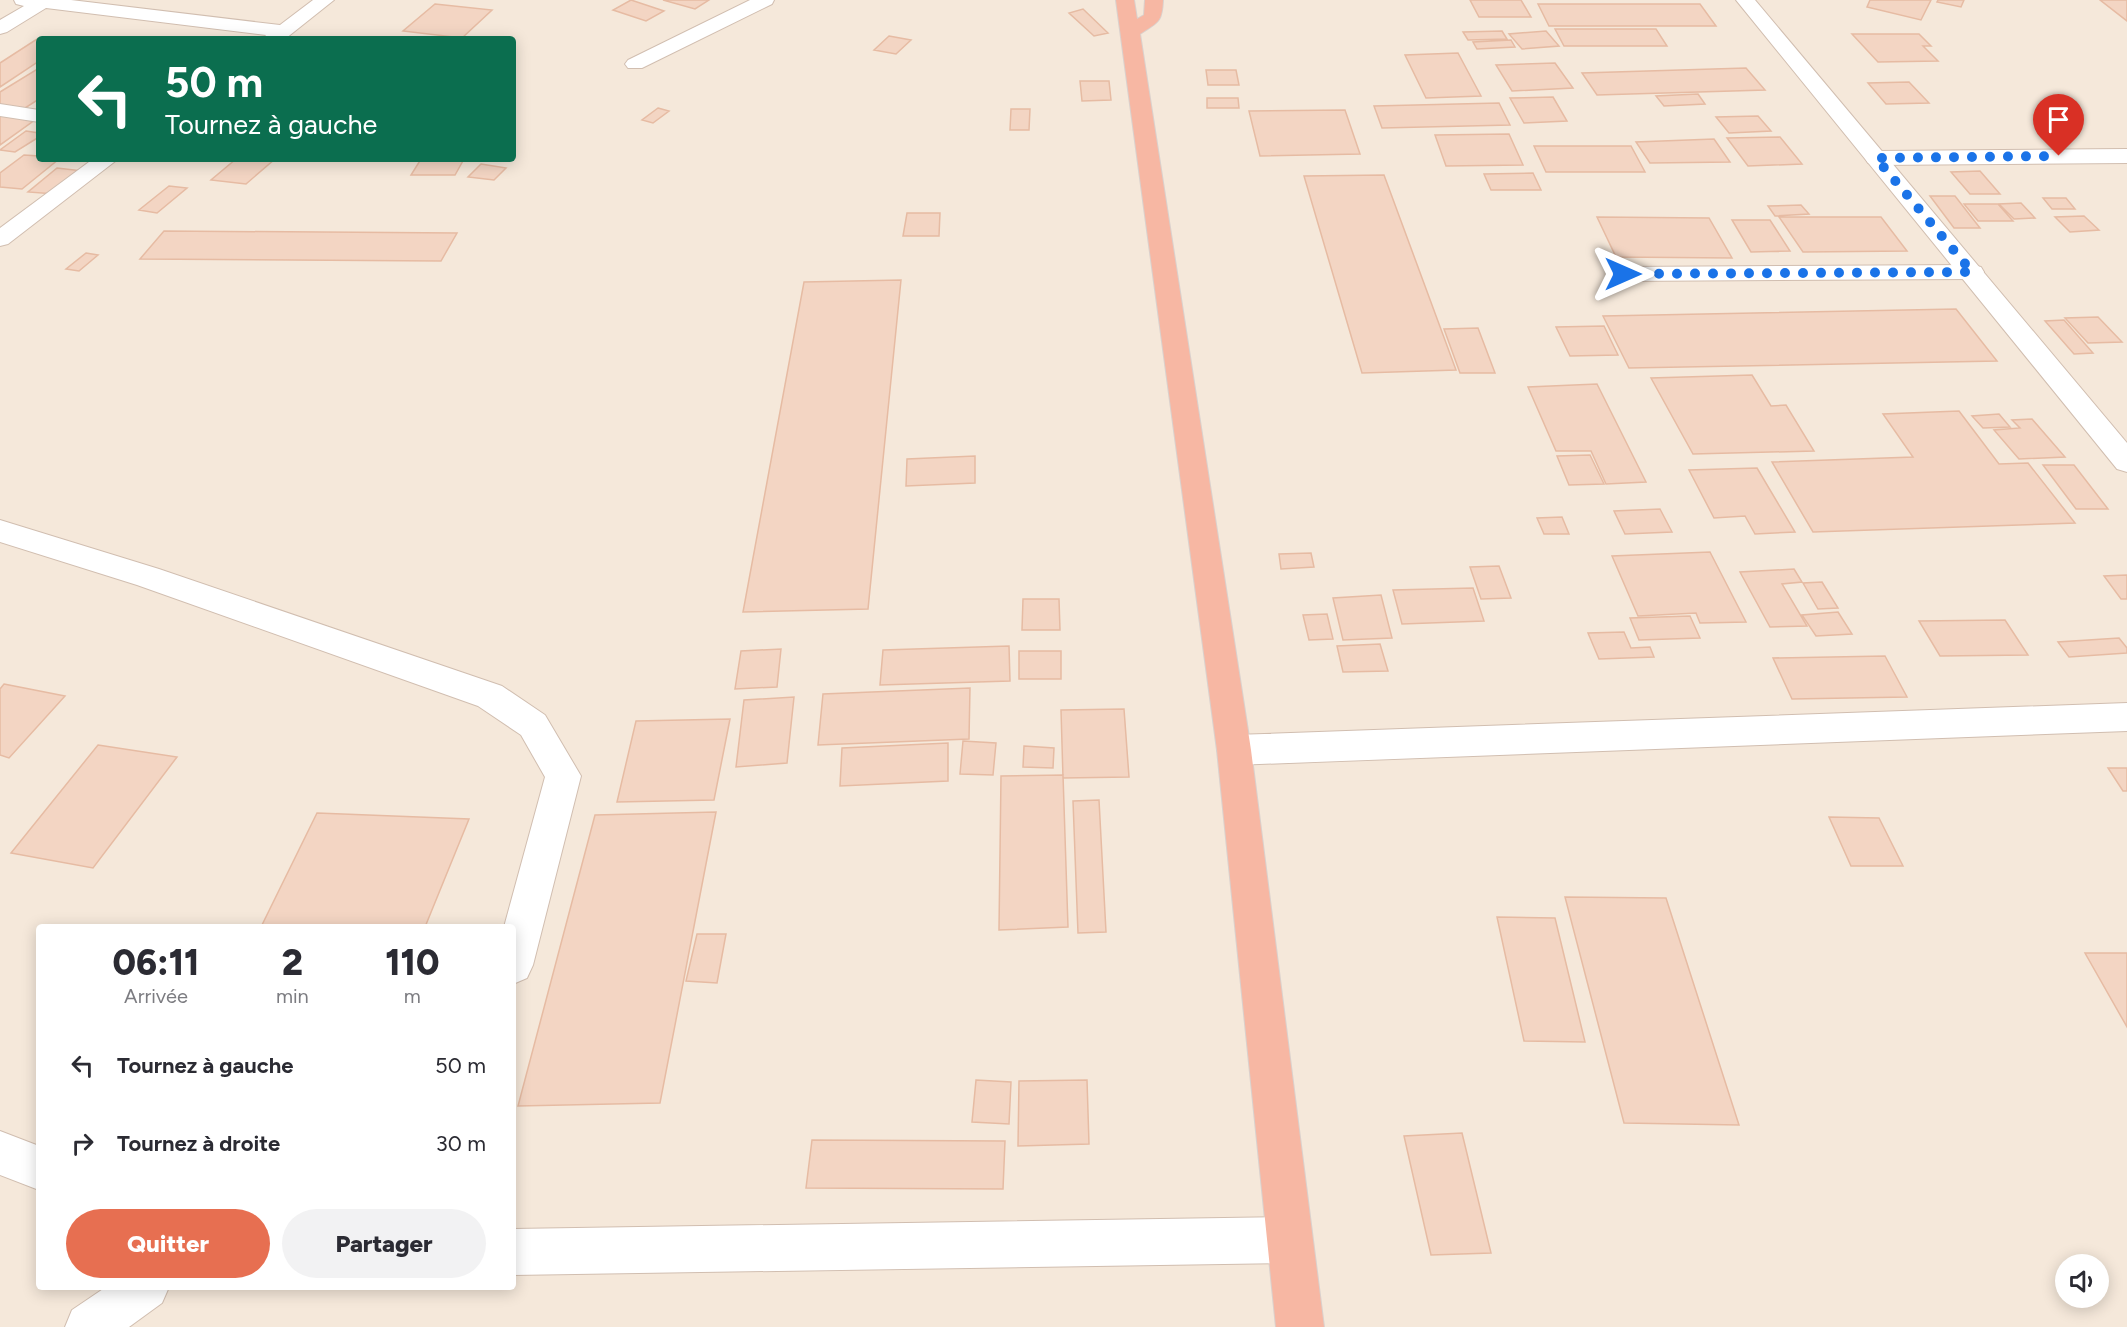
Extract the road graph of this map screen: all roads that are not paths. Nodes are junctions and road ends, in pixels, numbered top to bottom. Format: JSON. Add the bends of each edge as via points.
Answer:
{"nodes":[{"id":1,"x":23,"y":0,"type":"edge"},
{"id":2,"x":136,"y":0,"type":"edge"},
{"id":3,"x":325,"y":0,"type":"edge"},
{"id":4,"x":765,"y":0,"type":"edge"},
{"id":5,"x":1154,"y":0,"type":"edge"},
{"id":6,"x":1745,"y":0,"type":"edge"},
{"id":7,"x":45,"y":1,"type":"edge"},
{"id":8,"x":120,"y":11,"type":"junction"},
{"id":9,"x":1128,"y":16,"type":"edge"},
{"id":10,"x":0,"y":28,"type":"edge"},
{"id":11,"x":278,"y":35,"type":"edge"},
{"id":12,"x":635,"y":64,"type":"dead end"},
{"id":13,"x":0,"y":110,"type":"edge"},
{"id":14,"x":36,"y":116,"type":"edge"},
{"id":15,"x":2127,"y":156,"type":"edge"},
{"id":16,"x":1876,"y":158,"type":"junction"},
{"id":17,"x":103,"y":162,"type":"edge"},
{"id":18,"x":0,"y":239,"type":"edge"},
{"id":19,"x":1972,"y":272,"type":"junction"},
{"id":20,"x":1623,"y":274,"type":"dead end"},
{"id":21,"x":2127,"y":462,"type":"edge"},
{"id":22,"x":0,"y":531,"type":"edge"},
{"id":23,"x":2127,"y":717,"type":"edge"},
{"id":24,"x":1234,"y":750,"type":"junction"},
{"id":25,"x":516,"y":954,"type":"edge"},
{"id":26,"x":0,"y":1153,"type":"edge"},
{"id":27,"x":36,"y":1167,"type":"edge"},
{"id":28,"x":1289,"y":1240,"type":"junction"},
{"id":29,"x":516,"y":1252,"type":"edge"},
{"id":30,"x":142,"y":1290,"type":"edge"},
{"id":31,"x":89,"y":1327,"type":"edge"},
{"id":32,"x":1300,"y":1327,"type":"edge"}],
"edges":[{"from":1,"to":7,"type":"street"},
{"from":2,"to":8,"type":"street"},
{"from":3,"to":11,"type":"street"},
{"from":4,"to":12,"type":"street"},
{"from":5,"to":9,"type":"highway","via":[[1153,17]]},
{"from":6,"to":16,"type":"street"},
{"from":7,"to":8,"type":"street"},
{"from":7,"to":10,"type":"street"},
{"from":8,"to":11,"type":"street"},
{"from":9,"to":24,"type":"highway"},
{"from":13,"to":14,"type":"street"},
{"from":15,"to":16,"type":"street"},
{"from":16,"to":19,"type":"street"},
{"from":17,"to":18,"type":"street"},
{"from":19,"to":20,"type":"street"},
{"from":19,"to":21,"type":"street"},
{"from":22,"to":25,"type":"street","via":[[148,577],[489,696],[533,725],[563,776]]},
{"from":23,"to":24,"type":"street"},
{"from":24,"to":28,"type":"highway"},
{"from":26,"to":27,"type":"street"},
{"from":28,"to":29,"type":"street"},
{"from":28,"to":32,"type":"highway"},
{"from":30,"to":31,"type":"street"}]}
